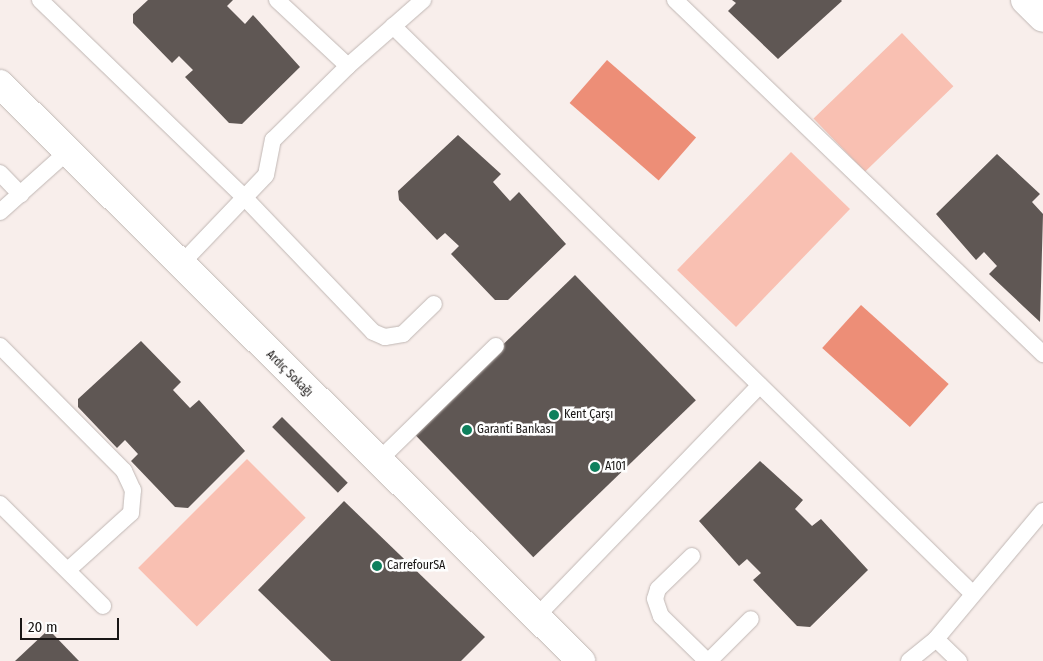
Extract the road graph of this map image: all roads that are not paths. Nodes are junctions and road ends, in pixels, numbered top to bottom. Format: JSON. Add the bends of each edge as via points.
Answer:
{"nodes":[{"id":1,"x":40,"y":0,"type":"edge"},
{"id":2,"x":277,"y":0,"type":"edge"},
{"id":3,"x":423,"y":0,"type":"edge"},
{"id":4,"x":675,"y":0,"type":"edge"},
{"id":5,"x":1025,"y":0,"type":"edge"},
{"id":6,"x":1043,"y":18,"type":"edge"},
{"id":7,"x":393,"y":26,"type":"junction"},
{"id":8,"x":348,"y":66,"type":"junction"},
{"id":9,"x":0,"y":84,"type":"edge"},
{"id":10,"x":67,"y":152,"type":"junction"},
{"id":11,"x":0,"y":173,"type":"edge"},
{"id":12,"x":21,"y":195,"type":"junction"},
{"id":13,"x":245,"y":198,"type":"junction"},
{"id":14,"x":0,"y":212,"type":"edge"},
{"id":15,"x":180,"y":265,"type":"junction"},
{"id":16,"x":434,"y":304,"type":"dead end"},
{"id":17,"x":0,"y":346,"type":"edge"},
{"id":18,"x":496,"y":346,"type":"dead end"},
{"id":19,"x":1043,"y":354,"type":"edge"},
{"id":20,"x":760,"y":385,"type":"junction"},
{"id":21,"x":377,"y":462,"type":"junction"},
{"id":22,"x":0,"y":504,"type":"edge"},
{"id":23,"x":1043,"y":512,"type":"edge"},
{"id":24,"x":692,"y":556,"type":"dead end"},
{"id":25,"x":69,"y":569,"type":"junction"},
{"id":26,"x":972,"y":592,"type":"junction"},
{"id":27,"x":103,"y":606,"type":"dead end"},
{"id":28,"x":536,"y":617,"type":"junction"},
{"id":29,"x":751,"y":619,"type":"dead end"},
{"id":30,"x":936,"y":639,"type":"junction"},
{"id":31,"x":581,"y":661,"type":"edge"},
{"id":32,"x":708,"y":661,"type":"edge"},
{"id":33,"x":909,"y":661,"type":"edge"},
{"id":34,"x":959,"y":661,"type":"edge"}],
"edges":[{"from":1,"to":13,"type":"lane"},
{"from":2,"to":8,"type":"lane"},
{"from":3,"to":7,"type":"lane"},
{"from":4,"to":19,"type":"lane"},
{"from":5,"to":6,"type":"street"},
{"from":7,"to":8,"type":"lane"},
{"from":7,"to":20,"type":"lane"},
{"from":8,"to":13,"type":"lane","via":[[273,140],[266,175]]},
{"from":9,"to":10,"type":"street","name":"Ardıç Sokağı"},
{"from":10,"to":12,"type":"lane"},
{"from":10,"to":15,"type":"street","name":"Ardıç Sokağı"},
{"from":11,"to":12,"type":"lane"},
{"from":12,"to":14,"type":"lane"},
{"from":13,"to":15,"type":"lane"},
{"from":13,"to":16,"type":"lane","via":[[373,332],[385,337],[403,334]]},
{"from":15,"to":21,"type":"street","name":"Ardıç Sokağı"},
{"from":17,"to":25,"type":"lane","via":[[124,471],[134,490],[131,513]]},
{"from":18,"to":21,"type":"lane"},
{"from":20,"to":26,"type":"lane"},
{"from":20,"to":28,"type":"lane"},
{"from":21,"to":28,"type":"street","name":"Ardıç Sokağı"},
{"from":22,"to":25,"type":"lane"},
{"from":23,"to":26,"type":"lane"},
{"from":24,"to":32,"type":"lane","via":[[658,589],[655,599],[661,616]]},
{"from":25,"to":27,"type":"lane"},
{"from":26,"to":30,"type":"lane"},
{"from":28,"to":31,"type":"street","name":"Ardıç Sokağı"},
{"from":29,"to":32,"type":"lane"},
{"from":30,"to":33,"type":"lane"},
{"from":30,"to":34,"type":"lane"}]}
